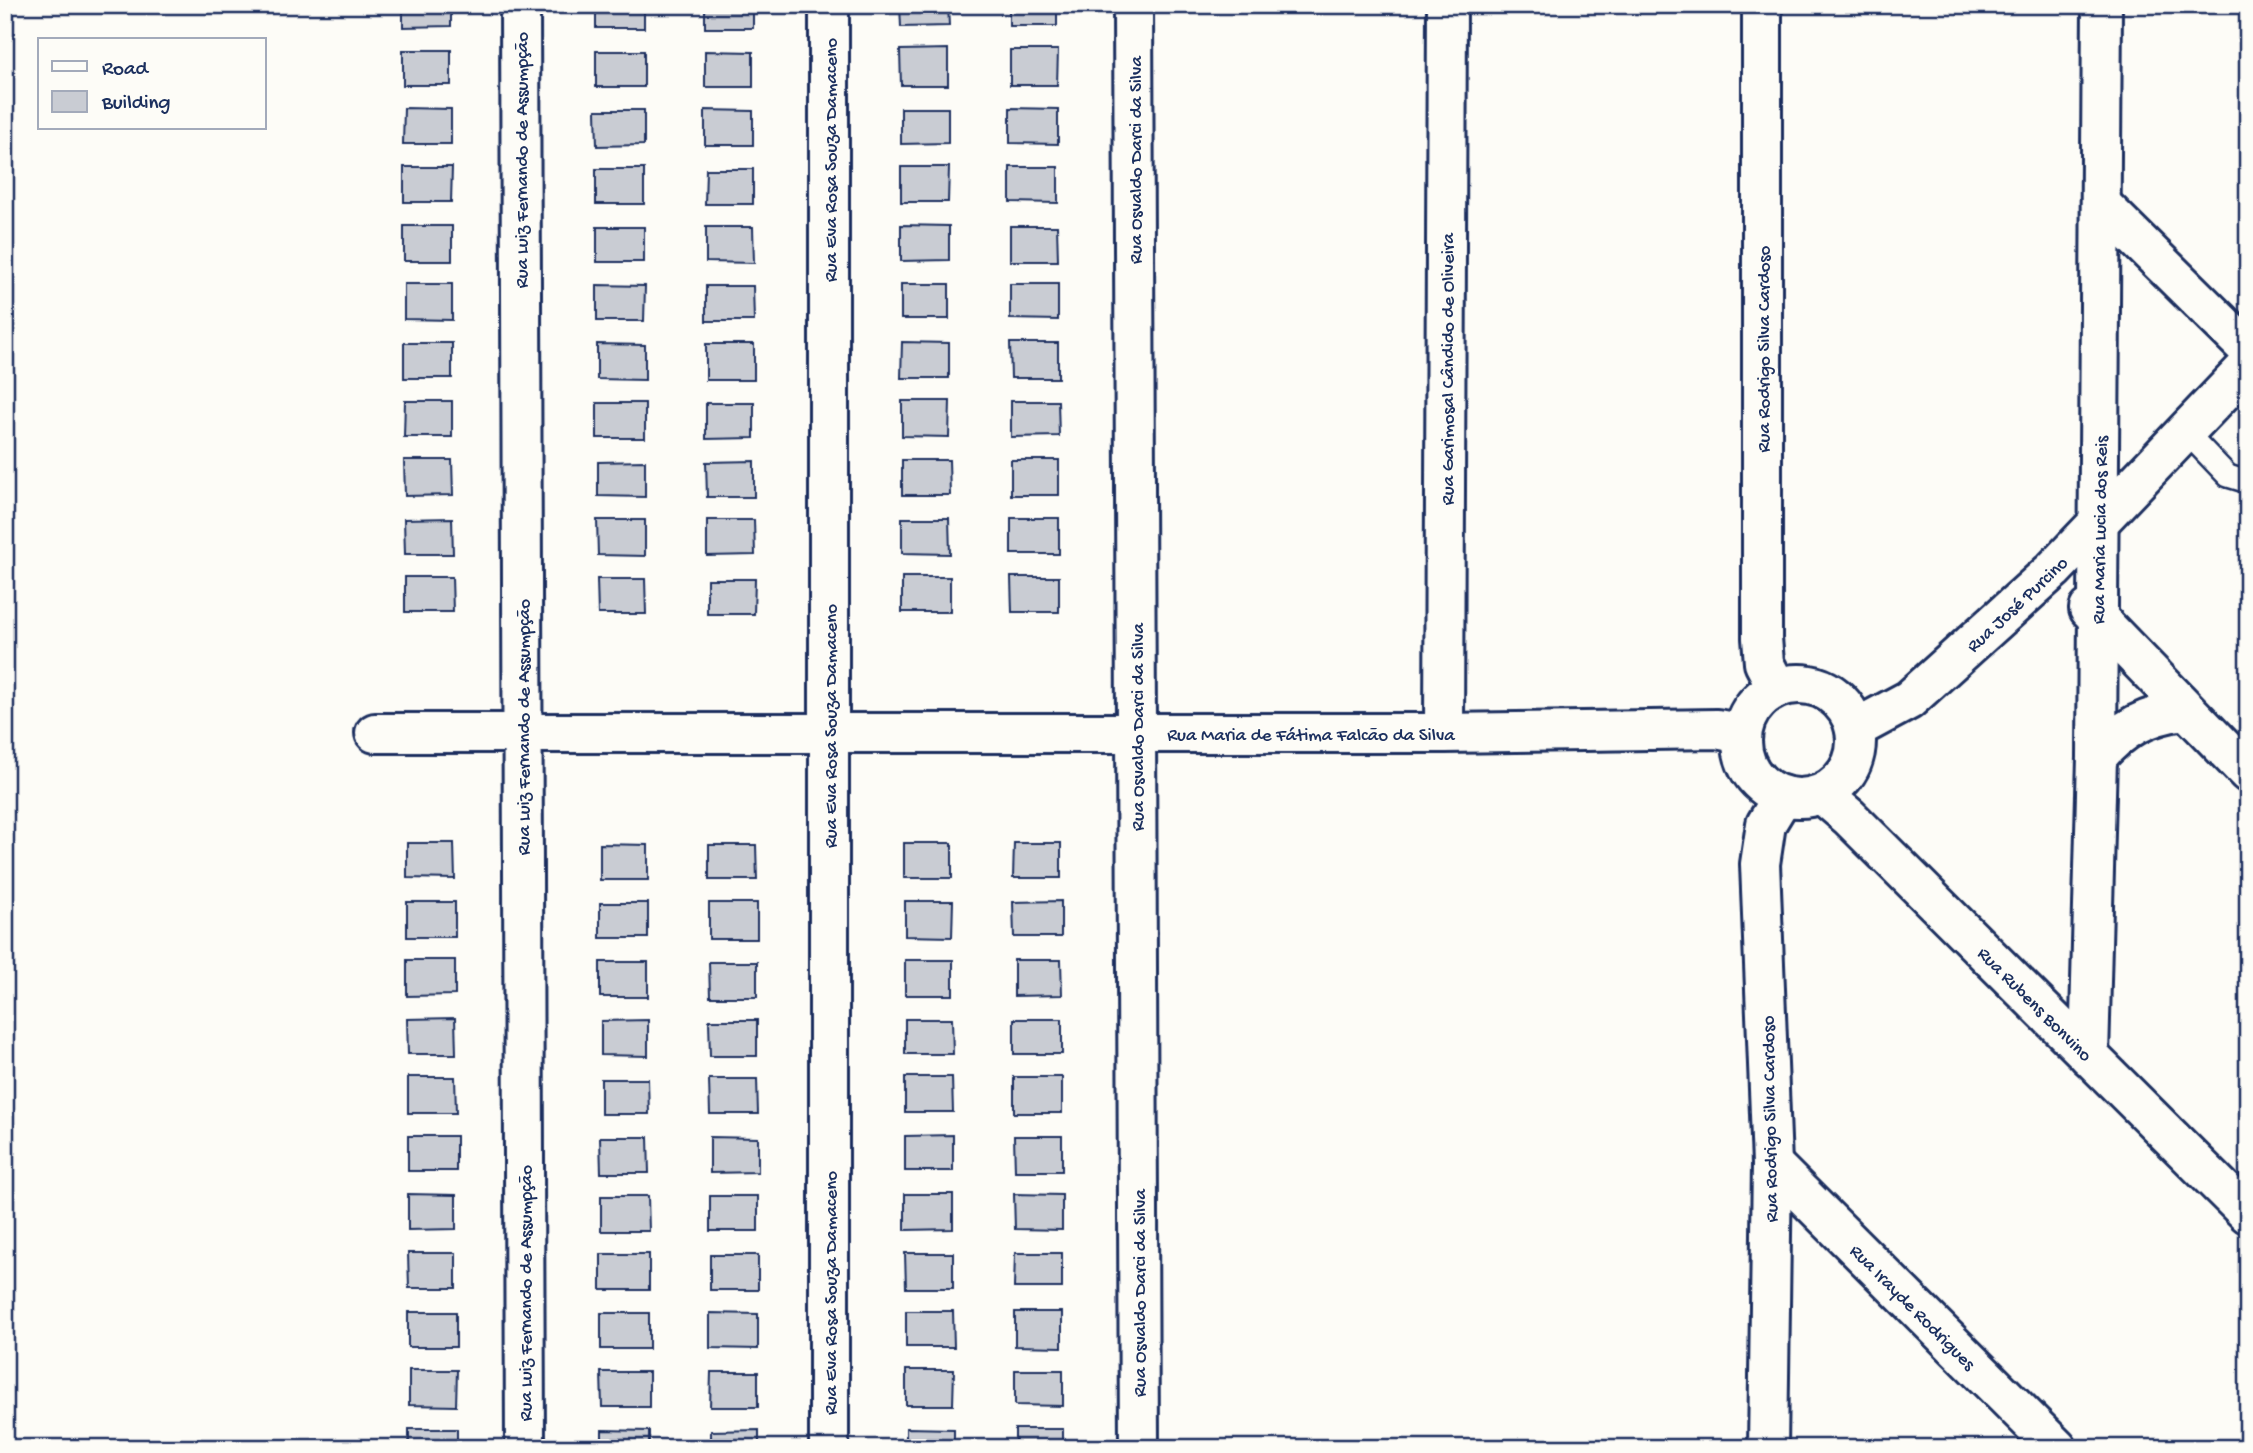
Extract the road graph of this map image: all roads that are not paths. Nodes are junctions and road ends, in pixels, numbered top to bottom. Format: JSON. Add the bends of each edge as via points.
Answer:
{"nodes":[{"id":1,"x":520,"y":5,"type":"edge"},
{"id":2,"x":829,"y":5,"type":"edge"},
{"id":3,"x":1133,"y":5,"type":"edge"},
{"id":4,"x":1447,"y":5,"type":"edge"},
{"id":5,"x":1762,"y":5,"type":"edge"},
{"id":6,"x":2102,"y":5,"type":"edge"},
{"id":7,"x":2102,"y":205,"type":"junction"},
{"id":8,"x":2248,"y":349,"type":"edge"},
{"id":9,"x":2248,"y":366,"type":"edge"},
{"id":10,"x":2187,"y":433,"type":"junction"},
{"id":11,"x":2248,"y":482,"type":"edge"},
{"id":12,"x":2097,"y":526,"type":"junction"},
{"id":13,"x":2053,"y":570,"type":"junction"},
{"id":14,"x":2097,"y":617,"type":"junction"},
{"id":15,"x":1777,"y":688,"type":"junction"},
{"id":16,"x":2185,"y":710,"type":"junction"},
{"id":17,"x":1855,"y":729,"type":"junction"},
{"id":18,"x":375,"y":733,"type":"dead end"},
{"id":19,"x":522,"y":733,"type":"junction"},
{"id":20,"x":829,"y":733,"type":"junction"},
{"id":21,"x":1136,"y":733,"type":"junction"},
{"id":22,"x":1444,"y":733,"type":"junction"},
{"id":23,"x":1742,"y":734,"type":"junction"},
{"id":24,"x":2097,"y":757,"type":"junction"},
{"id":25,"x":2248,"y":773,"type":"edge"},
{"id":26,"x":1822,"y":794,"type":"junction"},
{"id":27,"x":1783,"y":796,"type":"junction"},
{"id":28,"x":2088,"y":1056,"type":"junction"},
{"id":29,"x":1772,"y":1164,"type":"junction"},
{"id":30,"x":2248,"y":1214,"type":"edge"},
{"id":31,"x":525,"y":1448,"type":"edge"},
{"id":32,"x":829,"y":1448,"type":"edge"},
{"id":33,"x":1139,"y":1448,"type":"edge"},
{"id":34,"x":1768,"y":1448,"type":"edge"},
{"id":35,"x":2057,"y":1448,"type":"edge"}],
"edges":[{"from":1,"to":19,"type":"street","name":"Rua Luiz Fernando de Assumpção"},
{"from":2,"to":20,"type":"street","name":"Rua Eva Rosa Souza Damaceno"},
{"from":3,"to":21,"type":"street","name":"Rua Osvaldo Darci da Silva"},
{"from":4,"to":22,"type":"street","name":"Rua Garimosal Cândido de Oliveira"},
{"from":5,"to":15,"type":"street","name":"Rua Rodrigo Silva Cardoso","via":[[1762,638],[1764,663]]},
{"from":6,"to":7,"type":"street","name":"Rua Maria Lucia dos Reis"},
{"from":7,"to":8,"type":"street"},
{"from":7,"to":12,"type":"street","name":"Rua Maria Lucia dos Reis"},
{"from":9,"to":10,"type":"street","name":"Rua José Purcino"},
{"from":10,"to":11,"type":"lane","via":[[2228,476]]},
{"from":10,"to":12,"type":"street","name":"Rua José Purcino"},
{"from":12,"to":13,"type":"street","name":"Rua José Purcino"},
{"from":12,"to":14,"type":"street","name":"Rua Maria Lucia dos Reis"},
{"from":13,"to":14,"type":"street"},
{"from":13,"to":17,"type":"street","name":"Rua José Purcino","via":[[1909,700]]},
{"from":14,"to":16,"type":"street"},
{"from":14,"to":24,"type":"street","name":"Rua Maria Lucia dos Reis"},
{"from":15,"to":17,"type":"street","via":[[1796,684],[1825,691],[1847,710]]},
{"from":15,"to":23,"type":"street","via":[[1760,699]]},
{"from":16,"to":24,"type":"street","via":[[2159,713],[2135,723]]},
{"from":16,"to":25,"type":"street"},
{"from":17,"to":26,"type":"street","via":[[1857,748],[1851,767],[1839,784]]},
{"from":18,"to":19,"type":"street","name":"Rua Maria de Fátima Falcão da Silva"},
{"from":19,"to":20,"type":"street","name":"Rua Maria de Fátima Falcão da Silva"},
{"from":19,"to":31,"type":"street","name":"Rua Luiz Fernando de Assumpção"},
{"from":20,"to":21,"type":"street","name":"Rua Maria de Fátima Falcão da Silva"},
{"from":20,"to":32,"type":"street","name":"Rua Eva Rosa Souza Damaceno"},
{"from":21,"to":22,"type":"street","name":"Rua Maria de Fátima Falcão da Silva"},
{"from":21,"to":33,"type":"street","name":"Rua Osvaldo Darci da Silva"},
{"from":22,"to":23,"type":"street","name":"Rua Maria de Fátima Falcão da Silva","via":[[1717,729]]},
{"from":23,"to":27,"type":"street","via":[[1743,754],[1751,772],[1765,787]]},
{"from":24,"to":28,"type":"street","name":"Rua Maria Lucia dos Reis"},
{"from":26,"to":27,"type":"street","via":[[1802,799]]},
{"from":26,"to":28,"type":"street","name":"Rua Rubens Bonvino"},
{"from":27,"to":29,"type":"street","name":"Rua Rodrigo Silva Cardoso","via":[[1766,824],[1760,864]]},
{"from":28,"to":30,"type":"street","name":"Rua Rubens Bonvino"},
{"from":29,"to":34,"type":"street","name":"Rua Rodrigo Silva Cardoso"},
{"from":29,"to":35,"type":"street","name":"Rua Irayde Rodrigues"}]}
